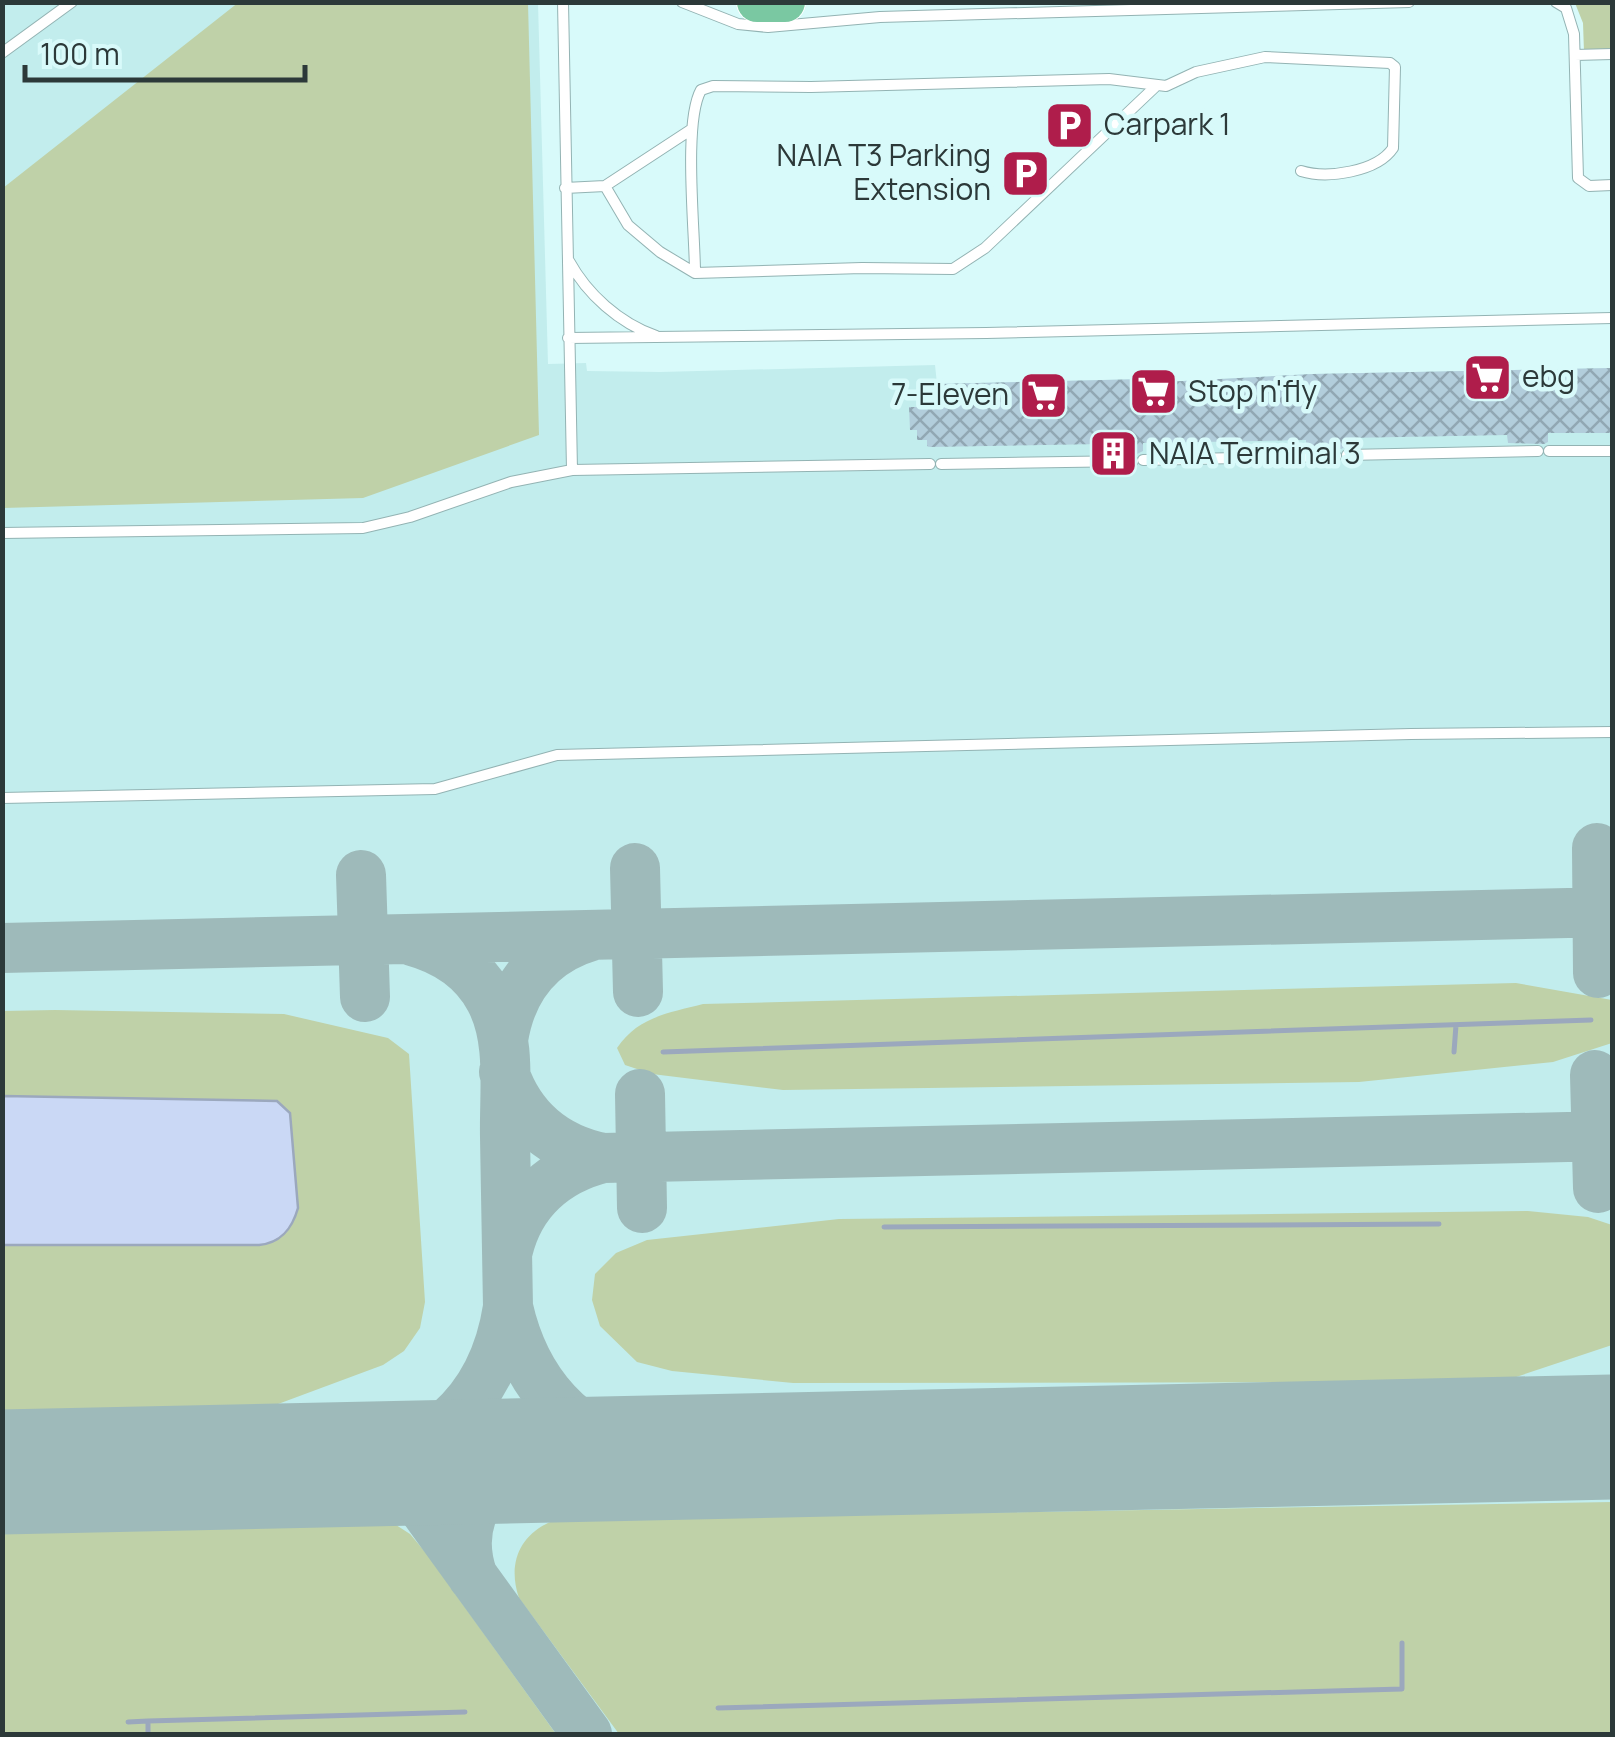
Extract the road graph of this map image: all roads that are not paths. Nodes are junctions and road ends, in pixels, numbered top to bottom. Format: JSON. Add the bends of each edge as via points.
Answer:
{"nodes":[{"id":1,"x":72,"y":2,"type":"edge"},
{"id":2,"x":563,"y":2,"type":"edge"},
{"id":3,"x":682,"y":2,"type":"edge"},
{"id":4,"x":758,"y":2,"type":"edge"},
{"id":5,"x":786,"y":2,"type":"edge"},
{"id":6,"x":1409,"y":2,"type":"edge"},
{"id":7,"x":1556,"y":2,"type":"edge"},
{"id":8,"x":2,"y":53,"type":"edge"},
{"id":9,"x":1612,"y":54,"type":"edge"},
{"id":10,"x":1575,"y":55,"type":"junction"},
{"id":11,"x":1155,"y":87,"type":"junction"},
{"id":12,"x":692,"y":129,"type":"junction"},
{"id":13,"x":1301,"y":171,"type":"dead end"},
{"id":14,"x":1612,"y":185,"type":"edge"},
{"id":15,"x":605,"y":186,"type":"junction"},
{"id":16,"x":565,"y":188,"type":"junction"},
{"id":17,"x":566,"y":256,"type":"junction"},
{"id":18,"x":696,"y":273,"type":"junction"},
{"id":19,"x":1612,"y":318,"type":"edge"},
{"id":20,"x":568,"y":338,"type":"junction"},
{"id":21,"x":662,"y":338,"type":"junction"},
{"id":22,"x":1612,"y":451,"type":"edge"},
{"id":23,"x":572,"y":470,"type":"junction"},
{"id":24,"x":2,"y":533,"type":"edge"},
{"id":25,"x":1612,"y":732,"type":"edge"},
{"id":26,"x":2,"y":798,"type":"edge"}],
"edges":[{"from":1,"to":8,"type":"lane"},
{"from":2,"to":16,"type":"lane"},
{"from":3,"to":6,"type":"lane","via":[[738,24],[768,27],[892,16]]},
{"from":4,"to":5,"type":"highway"},
{"from":7,"to":10,"type":"lane","via":[[1570,15]]},
{"from":9,"to":10,"type":"lane"},
{"from":10,"to":14,"type":"lane","via":[[1578,178],[1589,186]]},
{"from":11,"to":12,"type":"lane","via":[[1110,79],[714,86],[695,100]]},
{"from":11,"to":13,"type":"lane","via":[[1266,57],[1396,68],[1390,154],[1325,174]]},
{"from":11,"to":18,"type":"lane","via":[[973,258],[953,269]]},
{"from":12,"to":15,"type":"lane"},
{"from":12,"to":18,"type":"lane"},
{"from":15,"to":16,"type":"lane"},
{"from":15,"to":18,"type":"lane","via":[[628,224]]},
{"from":16,"to":17,"type":"lane"},
{"from":17,"to":20,"type":"lane"},
{"from":17,"to":21,"type":"lane","via":[[598,300]]},
{"from":19,"to":21,"type":"lane"},
{"from":20,"to":21,"type":"lane"},
{"from":20,"to":23,"type":"lane"},
{"from":22,"to":23,"type":"lane"},
{"from":23,"to":24,"type":"lane","via":[[363,528]]},
{"from":25,"to":26,"type":"lane","via":[[556,755],[435,789]]}]}
